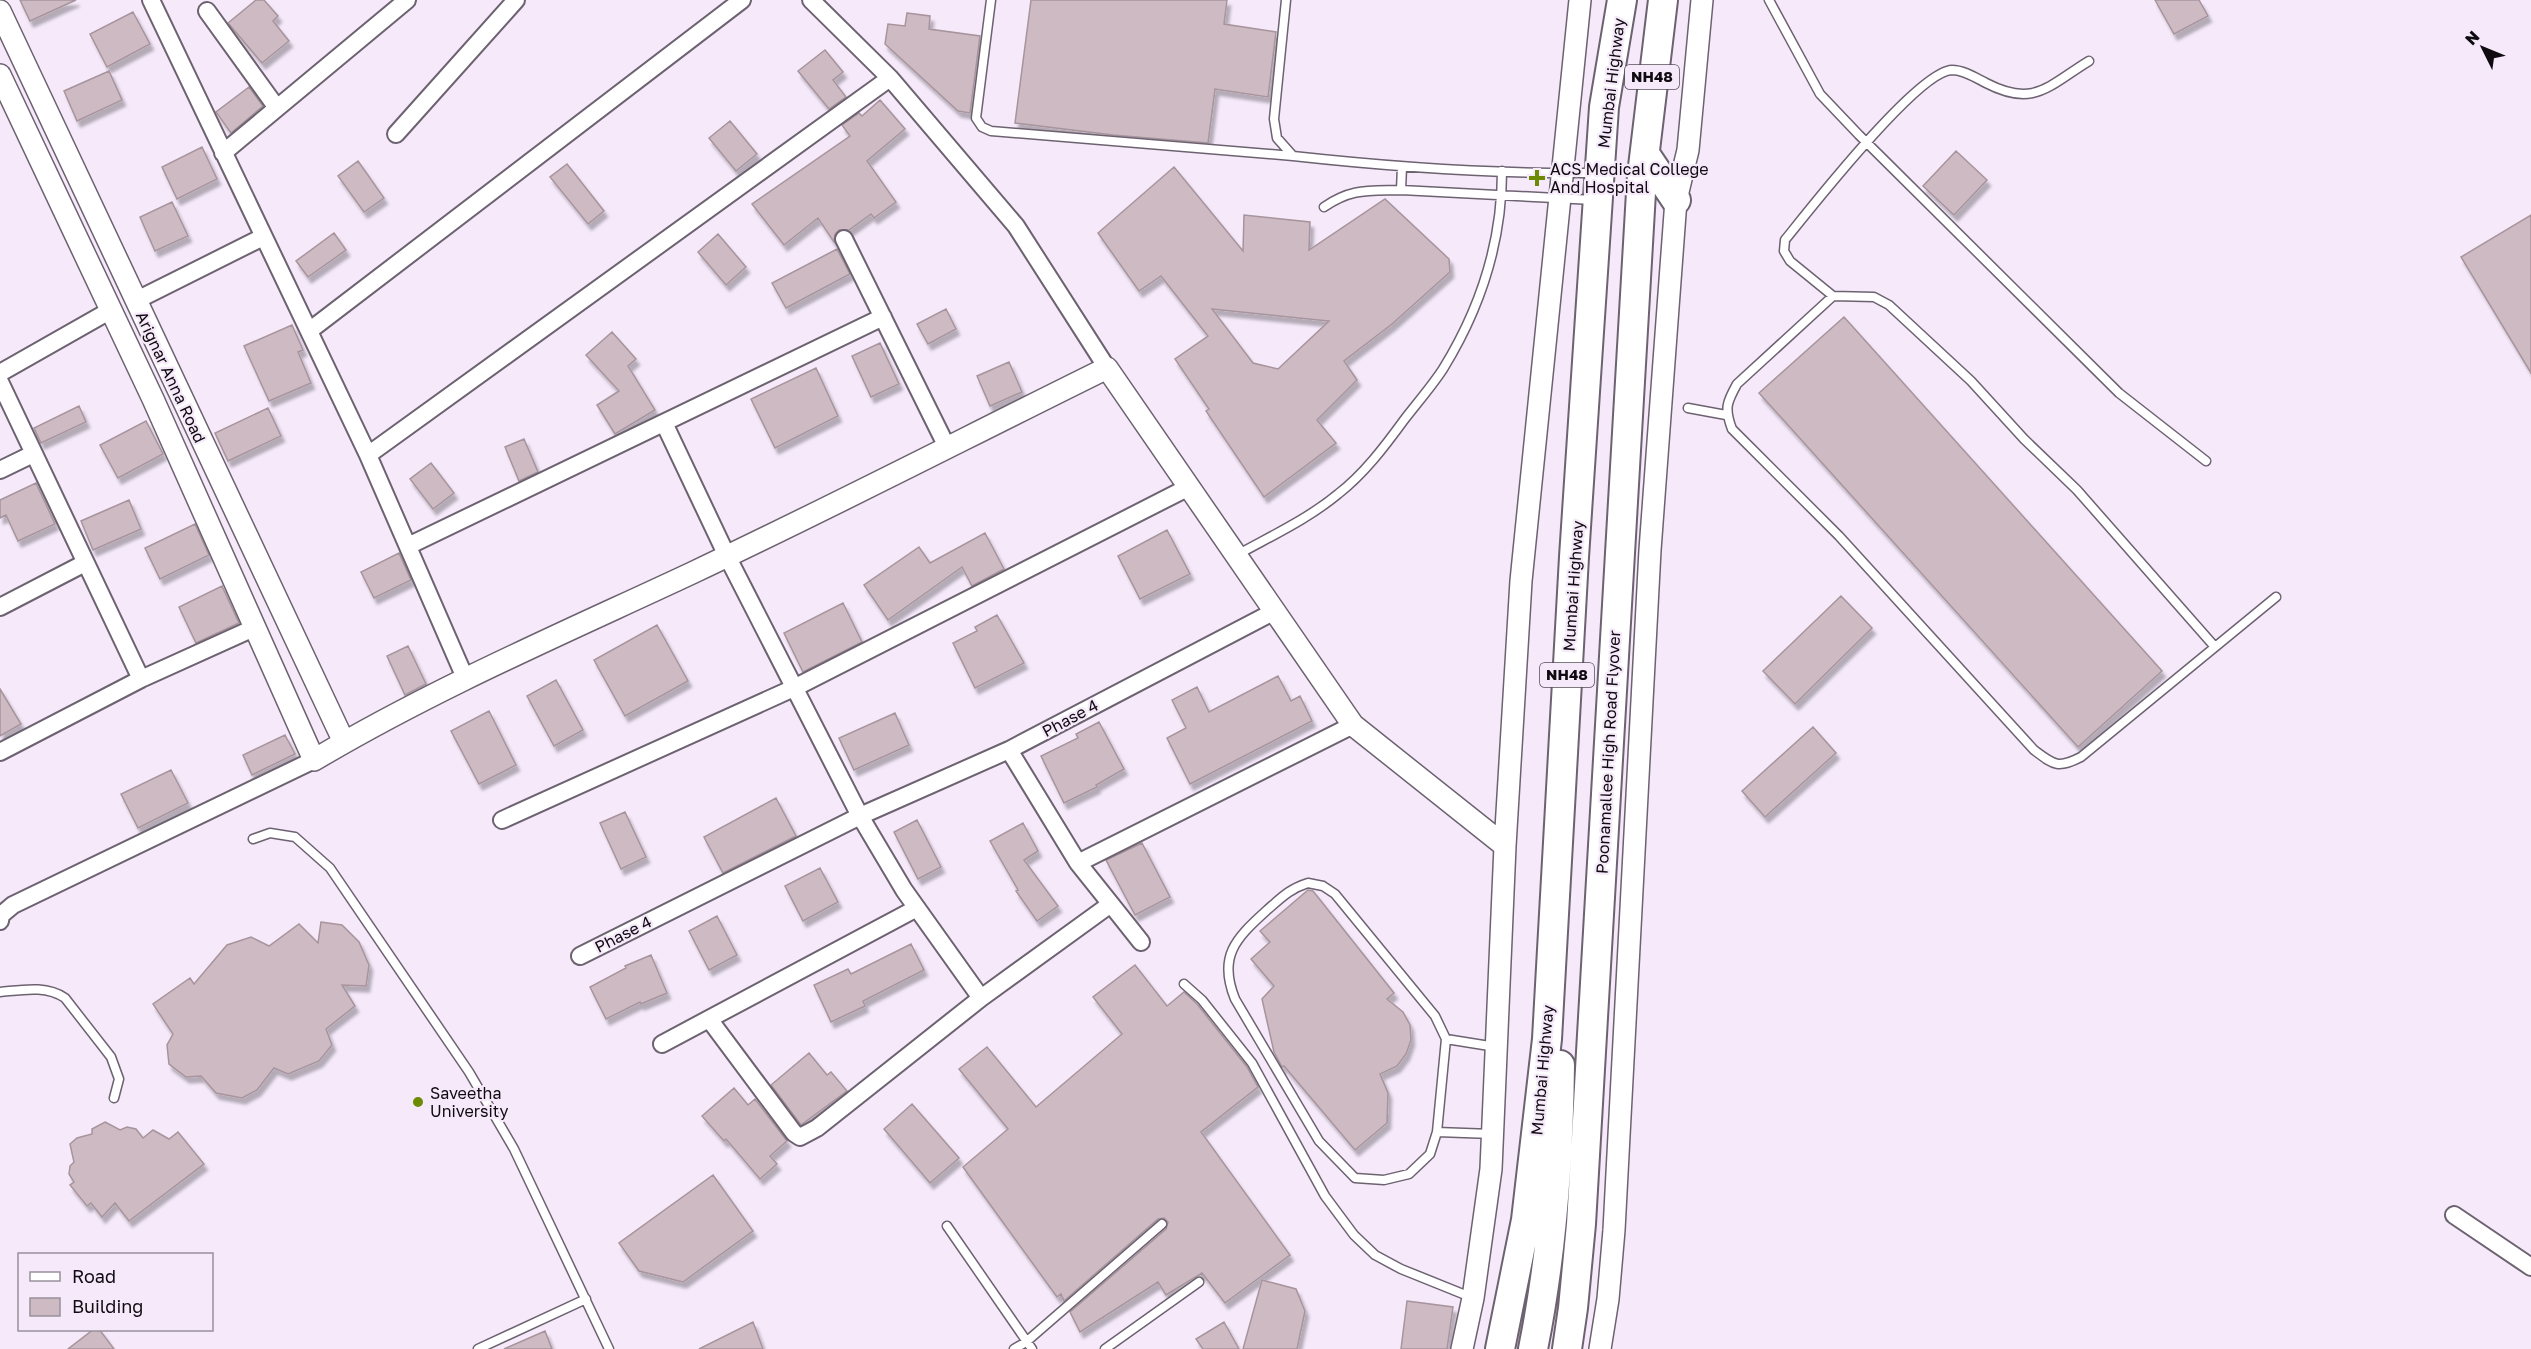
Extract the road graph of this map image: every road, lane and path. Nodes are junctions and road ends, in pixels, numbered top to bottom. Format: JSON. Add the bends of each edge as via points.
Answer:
{"nodes":[{"id":1,"x":151,"y":0,"type":"edge"},
{"id":2,"x":407,"y":0,"type":"edge"},
{"id":3,"x":516,"y":0,"type":"edge"},
{"id":4,"x":742,"y":0,"type":"edge"},
{"id":5,"x":811,"y":0,"type":"edge"},
{"id":6,"x":991,"y":0,"type":"edge"},
{"id":7,"x":1286,"y":0,"type":"edge"},
{"id":8,"x":1580,"y":0,"type":"edge"},
{"id":9,"x":1622,"y":0,"type":"edge"},
{"id":10,"x":1663,"y":0,"type":"edge"},
{"id":11,"x":1680,"y":0,"type":"edge"},
{"id":12,"x":1702,"y":0,"type":"edge"},
{"id":13,"x":1769,"y":0,"type":"edge"},
{"id":14,"x":0,"y":11,"type":"edge"},
{"id":15,"x":207,"y":11,"type":"dead end"},
{"id":16,"x":2089,"y":61,"type":"dead end"},
{"id":17,"x":1,"y":78,"type":"edge"},
{"id":18,"x":890,"y":78,"type":"junction"},
{"id":19,"x":1652,"y":84,"type":"junction"},
{"id":20,"x":277,"y":108,"type":"junction"},
{"id":21,"x":396,"y":134,"type":"dead end"},
{"id":22,"x":1866,"y":142,"type":"junction"},
{"id":23,"x":223,"y":153,"type":"junction"},
{"id":24,"x":1645,"y":154,"type":"junction"},
{"id":25,"x":1293,"y":156,"type":"junction"},
{"id":26,"x":1401,"y":167,"type":"junction"},
{"id":27,"x":1502,"y":171,"type":"junction"},
{"id":28,"x":1562,"y":173,"type":"junction"},
{"id":29,"x":1599,"y":187,"type":"junction"},
{"id":30,"x":1401,"y":190,"type":"junction"},
{"id":31,"x":1502,"y":194,"type":"junction"},
{"id":32,"x":1560,"y":198,"type":"junction"},
{"id":33,"x":1676,"y":200,"type":"junction"},
{"id":34,"x":1324,"y":207,"type":"dead end"},
{"id":35,"x":263,"y":237,"type":"junction"},
{"id":36,"x":844,"y":239,"type":"dead end"},
{"id":37,"x":1833,"y":296,"type":"junction"},
{"id":38,"x":135,"y":301,"type":"junction"},
{"id":39,"x":111,"y":310,"type":"junction"},
{"id":40,"x":883,"y":317,"type":"junction"},
{"id":41,"x":309,"y":331,"type":"junction"},
{"id":42,"x":1107,"y":368,"type":"junction"},
{"id":43,"x":0,"y":373,"type":"edge"},
{"id":44,"x":0,"y":382,"type":"edge"},
{"id":45,"x":1688,"y":408,"type":"dead end"},
{"id":46,"x":1726,"y":415,"type":"junction"},
{"id":47,"x":664,"y":423,"type":"junction"},
{"id":48,"x":947,"y":447,"type":"junction"},
{"id":49,"x":33,"y":454,"type":"junction"},
{"id":50,"x":368,"y":455,"type":"junction"},
{"id":51,"x":2206,"y":461,"type":"dead end"},
{"id":52,"x":0,"y":470,"type":"edge"},
{"id":53,"x":1189,"y":487,"type":"junction"},
{"id":54,"x":408,"y":546,"type":"junction"},
{"id":55,"x":1236,"y":555,"type":"junction"},
{"id":56,"x":727,"y":556,"type":"junction"},
{"id":57,"x":85,"y":563,"type":"junction"},
{"id":58,"x":2276,"y":597,"type":"dead end"},
{"id":59,"x":0,"y":607,"type":"edge"},
{"id":60,"x":1275,"y":611,"type":"junction"},
{"id":61,"x":256,"y":627,"type":"junction"},
{"id":62,"x":2215,"y":647,"type":"junction"},
{"id":63,"x":141,"y":679,"type":"junction"},
{"id":64,"x":466,"y":680,"type":"junction"},
{"id":65,"x":796,"y":687,"type":"junction"},
{"id":66,"x":1353,"y":725,"type":"junction"},
{"id":67,"x":344,"y":742,"type":"junction"},
{"id":68,"x":1009,"y":750,"type":"junction"},
{"id":69,"x":0,"y":752,"type":"edge"},
{"id":70,"x":315,"y":760,"type":"junction"},
{"id":71,"x":860,"y":816,"type":"junction"},
{"id":72,"x":502,"y":820,"type":"dead end"},
{"id":73,"x":253,"y":839,"type":"dead end"},
{"id":74,"x":1505,"y":846,"type":"junction"},
{"id":75,"x":1078,"y":863,"type":"junction"},
{"id":76,"x":1110,"y":903,"type":"junction"},
{"id":77,"x":917,"y":908,"type":"junction"},
{"id":78,"x":0,"y":917,"type":"edge"},
{"id":79,"x":1554,"y":917,"type":"junction"},
{"id":80,"x":1141,"y":942,"type":"dead end"},
{"id":81,"x":580,"y":956,"type":"dead end"},
{"id":82,"x":1184,"y":984,"type":"dead end"},
{"id":83,"x":0,"y":992,"type":"edge"},
{"id":84,"x":981,"y":998,"type":"junction"},
{"id":85,"x":710,"y":1019,"type":"junction"},
{"id":86,"x":1446,"y":1039,"type":"junction"},
{"id":87,"x":662,"y":1044,"type":"dead end"},
{"id":88,"x":1497,"y":1048,"type":"junction"},
{"id":89,"x":114,"y":1098,"type":"dead end"},
{"id":90,"x":1437,"y":1131,"type":"junction"},
{"id":91,"x":1493,"y":1134,"type":"junction"},
{"id":92,"x":2454,"y":1215,"type":"dead end"},
{"id":93,"x":1162,"y":1224,"type":"dead end"},
{"id":94,"x":947,"y":1226,"type":"dead end"},
{"id":95,"x":2531,"y":1267,"type":"edge"},
{"id":96,"x":1199,"y":1282,"type":"dead end"},
{"id":97,"x":1473,"y":1298,"type":"junction"},
{"id":98,"x":586,"y":1299,"type":"junction"},
{"id":99,"x":1029,"y":1345,"type":"edge"},
{"id":100,"x":478,"y":1349,"type":"edge"},
{"id":101,"x":609,"y":1349,"type":"edge"},
{"id":102,"x":1014,"y":1349,"type":"edge"},
{"id":103,"x":1105,"y":1349,"type":"edge"},
{"id":104,"x":1462,"y":1349,"type":"edge"},
{"id":105,"x":1500,"y":1349,"type":"edge"},
{"id":106,"x":1533,"y":1349,"type":"edge"},
{"id":107,"x":1567,"y":1349,"type":"edge"},
{"id":108,"x":1600,"y":1349,"type":"edge"}],
"edges":[{"from":1,"to":23,"type":"street"},
{"from":2,"to":20,"type":"street"},
{"from":3,"to":21,"type":"street"},
{"from":4,"to":41,"type":"street"},
{"from":5,"to":18,"type":"street"},
{"from":6,"to":25,"type":"lane","via":[[976,118],[982,127],[991,131]]},
{"from":7,"to":25,"type":"lane","via":[[1274,119],[1278,138]]},
{"from":8,"to":28,"type":"street"},
{"from":9,"to":29,"type":"highway","name":"Mumbai Highway","number":"NH48","via":[[1604,107]]},
{"from":10,"to":19,"type":"highway","number":"NH48"},
{"from":11,"to":19,"type":"highway"},
{"from":12,"to":33,"type":"street","via":[[1688,150]]},
{"from":13,"to":22,"type":"lane","via":[[1820,94]]},
{"from":14,"to":38,"type":"street","name":"Arignar Anna Road"},
{"from":15,"to":20,"type":"street"},
{"from":16,"to":22,"type":"lane","via":[[2039,92],[2025,95],[2006,93],[1954,70],[1941,72]]},
{"from":17,"to":39,"type":"street","name":"Arignar Anna Road"},
{"from":18,"to":42,"type":"street","via":[[1016,226]]},
{"from":18,"to":50,"type":"street"},
{"from":19,"to":24,"type":"highway","number":"NH48"},
{"from":20,"to":23,"type":"street"},
{"from":22,"to":37,"type":"lane","via":[[1785,240],[1784,251],[1790,261]]},
{"from":22,"to":51,"type":"lane","via":[[2119,393]]},
{"from":23,"to":35,"type":"street"},
{"from":24,"to":33,"type":"highway"},
{"from":24,"to":107,"type":"highway","name":"Poonamallee High Road Flyover","number":"NH48","via":[[1581,1224]]},
{"from":25,"to":26,"type":"lane"},
{"from":26,"to":27,"type":"lane"},
{"from":26,"to":30,"type":"lane"},
{"from":27,"to":28,"type":"lane"},
{"from":27,"to":31,"type":"lane"},
{"from":28,"to":29,"type":"lane"},
{"from":28,"to":32,"type":"street"},
{"from":29,"to":32,"type":"lane"},
{"from":29,"to":79,"type":"highway","name":"Mumbai Highway","number":"NH48"},
{"from":30,"to":31,"type":"lane"},
{"from":30,"to":34,"type":"lane","via":[[1354,191]]},
{"from":31,"to":32,"type":"lane"},
{"from":31,"to":55,"type":"lane","via":[[1493,254],[1476,308],[1443,369],[1383,448],[1340,493],[1316,512]]},
{"from":32,"to":74,"type":"street","via":[[1521,581]]},
{"from":33,"to":108,"type":"street","via":[[1650,550],[1614,1230]]},
{"from":35,"to":38,"type":"street"},
{"from":35,"to":41,"type":"street"},
{"from":36,"to":40,"type":"street"},
{"from":37,"to":46,"type":"lane","via":[[1737,384],[1727,402]]},
{"from":37,"to":62,"type":"lane","via":[[1874,297],[1889,305],[1971,381],[2077,490]]},
{"from":38,"to":67,"type":"street","name":"Arignar Anna Road"},
{"from":39,"to":43,"type":"street"},
{"from":39,"to":61,"type":"street","name":"Arignar Anna Road"},
{"from":40,"to":47,"type":"street"},
{"from":40,"to":48,"type":"street"},
{"from":41,"to":50,"type":"street"},
{"from":42,"to":48,"type":"street"},
{"from":42,"to":53,"type":"street"},
{"from":44,"to":49,"type":"street"},
{"from":45,"to":46,"type":"lane"},
{"from":46,"to":62,"type":"lane","via":[[1732,429],[1839,536],[2034,750],[2051,763],[2065,765],[2081,757]]},
{"from":47,"to":54,"type":"street"},
{"from":47,"to":56,"type":"street"},
{"from":48,"to":56,"type":"street"},
{"from":49,"to":52,"type":"street"},
{"from":49,"to":57,"type":"street"},
{"from":50,"to":54,"type":"street"},
{"from":53,"to":55,"type":"street"},
{"from":53,"to":65,"type":"street"},
{"from":54,"to":64,"type":"street"},
{"from":55,"to":60,"type":"street"},
{"from":56,"to":64,"type":"street"},
{"from":56,"to":65,"type":"street"},
{"from":57,"to":59,"type":"street"},
{"from":57,"to":63,"type":"street"},
{"from":58,"to":62,"type":"lane"},
{"from":60,"to":66,"type":"street"},
{"from":60,"to":68,"type":"street","name":"Phase 4"},
{"from":61,"to":63,"type":"street"},
{"from":61,"to":70,"type":"street","name":"Arignar Anna Road"},
{"from":63,"to":69,"type":"street"},
{"from":64,"to":67,"type":"street"},
{"from":65,"to":71,"type":"street"},
{"from":65,"to":72,"type":"street"},
{"from":66,"to":74,"type":"street"},
{"from":66,"to":75,"type":"street"},
{"from":67,"to":70,"type":"street"},
{"from":68,"to":71,"type":"street","name":"Phase 4"},
{"from":68,"to":75,"type":"street"},
{"from":70,"to":78,"type":"street","via":[[13,905]]},
{"from":71,"to":77,"type":"street"},
{"from":71,"to":81,"type":"street","name":"Phase 4"},
{"from":73,"to":98,"type":"lane","via":[[270,833],[295,837],[330,868],[469,1072],[514,1149]]},
{"from":74,"to":88,"type":"street"},
{"from":75,"to":76,"type":"street"},
{"from":76,"to":80,"type":"street"},
{"from":76,"to":84,"type":"street"},
{"from":77,"to":84,"type":"street"},
{"from":77,"to":85,"type":"street"},
{"from":79,"to":105,"type":"highway","name":"Mumbai Highway","number":"NH48","via":[[1547,1039],[1530,1188]]},
{"from":79,"to":106,"type":"highway","via":[[1561,1026],[1556,1187],[1544,1296]]},
{"from":82,"to":97,"type":"lane","via":[[1202,1000],[1252,1063],[1325,1196],[1354,1235],[1376,1255],[1401,1269]]},
{"from":83,"to":89,"type":"lane","via":[[42,989],[65,998],[111,1057],[119,1079]]},
{"from":84,"to":85,"type":"street","via":[[817,1128],[800,1137]]},
{"from":85,"to":87,"type":"street"},
{"from":86,"to":88,"type":"lane"},
{"from":86,"to":90,"type":"lane"},
{"from":86,"to":90,"type":"lane","via":[[1435,1016],[1335,894],[1323,886],[1308,883],[1291,888],[1240,935],[1230,956],[1227,979],[1235,999],[1319,1141],[1355,1178],[1384,1180],[1409,1174],[1430,1154]]},
{"from":88,"to":91,"type":"street"},
{"from":90,"to":91,"type":"lane"},
{"from":91,"to":97,"type":"street"},
{"from":92,"to":95,"type":"street"},
{"from":93,"to":99,"type":"lane"},
{"from":94,"to":99,"type":"lane"},
{"from":96,"to":103,"type":"lane"},
{"from":97,"to":104,"type":"street"},
{"from":98,"to":100,"type":"lane"},
{"from":98,"to":101,"type":"lane"},
{"from":99,"to":102,"type":"lane"}]}
